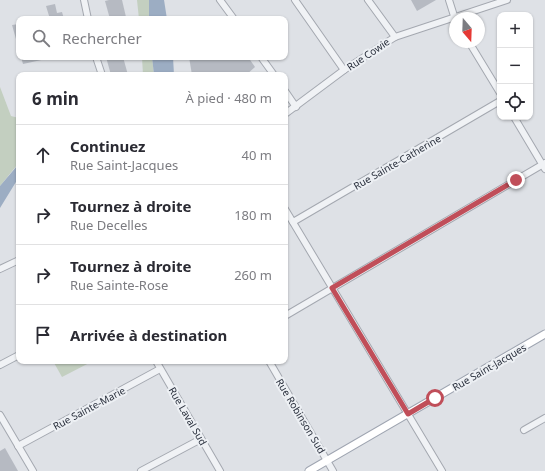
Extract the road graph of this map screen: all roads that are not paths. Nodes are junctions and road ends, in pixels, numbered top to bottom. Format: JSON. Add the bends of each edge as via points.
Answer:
{"nodes":[{"id":1,"x":84,"y":0,"type":"edge"},
{"id":2,"x":220,"y":0,"type":"edge"},
{"id":3,"x":295,"y":0,"type":"edge"},
{"id":4,"x":368,"y":0,"type":"edge"},
{"id":5,"x":448,"y":0,"type":"edge"},
{"id":6,"x":507,"y":0,"type":"edge"},
{"id":7,"x":452,"y":12,"type":"edge"},
{"id":8,"x":474,"y":12,"type":"edge"},
{"id":9,"x":87,"y":16,"type":"edge"},
{"id":10,"x":232,"y":16,"type":"edge"},
{"id":11,"x":449,"y":21,"type":"edge"},
{"id":12,"x":395,"y":37,"type":"junction"},
{"id":13,"x":473,"y":48,"type":"edge"},
{"id":14,"x":97,"y":60,"type":"edge"},
{"id":15,"x":263,"y":60,"type":"edge"},
{"id":16,"x":344,"y":70,"type":"junction"},
{"id":17,"x":101,"y":72,"type":"edge"},
{"id":18,"x":272,"y":72,"type":"edge"},
{"id":19,"x":497,"y":88,"type":"edge"},
{"id":20,"x":288,"y":95,"type":"edge"},
{"id":21,"x":497,"y":103,"type":"edge"},
{"id":22,"x":296,"y":107,"type":"junction"},
{"id":23,"x":288,"y":112,"type":"edge"},
{"id":24,"x":516,"y":120,"type":"edge"},
{"id":25,"x":544,"y":166,"type":"edge"},
{"id":26,"x":288,"y":214,"type":"edge"},
{"id":27,"x":293,"y":222,"type":"junction"},
{"id":28,"x":16,"y":261,"type":"edge"},
{"id":29,"x":0,"y":269,"type":"edge"},
{"id":30,"x":332,"y":288,"type":"junction"},
{"id":31,"x":288,"y":314,"type":"edge"},
{"id":32,"x":545,"y":334,"type":"edge"},
{"id":33,"x":16,"y":357,"type":"edge"},
{"id":34,"x":158,"y":364,"type":"edge"},
{"id":35,"x":271,"y":364,"type":"edge"},
{"id":36,"x":0,"y":365,"type":"edge"},
{"id":37,"x":160,"y":369,"type":"junction"},
{"id":38,"x":408,"y":414,"type":"junction"},
{"id":39,"x":0,"y":415,"type":"edge"},
{"id":40,"x":545,"y":418,"type":"edge"},
{"id":41,"x":524,"y":430,"type":"dead end"},
{"id":42,"x":201,"y":439,"type":"junction"},
{"id":43,"x":18,"y":446,"type":"junction"},
{"id":44,"x":327,"y":460,"type":"junction"},
{"id":45,"x":33,"y":471,"type":"edge"},
{"id":46,"x":141,"y":471,"type":"edge"},
{"id":47,"x":220,"y":471,"type":"edge"},
{"id":48,"x":309,"y":471,"type":"edge"},
{"id":49,"x":333,"y":471,"type":"edge"},
{"id":50,"x":442,"y":471,"type":"edge"}],
"edges":[{"from":1,"to":9,"type":"street"},
{"from":2,"to":10,"type":"street"},
{"from":3,"to":16,"type":"street"},
{"from":4,"to":12,"type":"street"},
{"from":5,"to":7,"type":"street"},
{"from":6,"to":8,"type":"street","name":"Rue Cowie"},
{"from":11,"to":12,"type":"street","name":"Rue Cowie"},
{"from":12,"to":16,"type":"street","name":"Rue Cowie"},
{"from":13,"to":19,"type":"street"},
{"from":14,"to":17,"type":"street"},
{"from":15,"to":18,"type":"street"},
{"from":16,"to":22,"type":"street","name":"Rue Cowie"},
{"from":20,"to":22,"type":"street"},
{"from":21,"to":27,"type":"street","name":"Rue Sainte-Catherine"},
{"from":22,"to":23,"type":"street","name":"Rue Cowie"},
{"from":24,"to":25,"type":"street"},
{"from":25,"to":30,"type":"street"},
{"from":26,"to":27,"type":"street"},
{"from":27,"to":30,"type":"street"},
{"from":28,"to":29,"type":"street"},
{"from":30,"to":31,"type":"street"},
{"from":30,"to":38,"type":"street"},
{"from":32,"to":38,"type":"main road","name":"Rue Saint-Jacques"},
{"from":33,"to":36,"type":"street"},
{"from":34,"to":37,"type":"street","name":"Rue Laval Sud"},
{"from":35,"to":44,"type":"street","name":"Rue Robinson Sud"},
{"from":37,"to":42,"type":"street","name":"Rue Laval Sud"},
{"from":37,"to":43,"type":"street","name":"Rue Sainte-Marie"},
{"from":38,"to":44,"type":"main road","name":"Rue Saint-Jacques"},
{"from":38,"to":50,"type":"street"},
{"from":39,"to":43,"type":"street"},
{"from":40,"to":41,"type":"street"},
{"from":42,"to":46,"type":"street"},
{"from":42,"to":47,"type":"street","name":"Rue Laval Sud"},
{"from":43,"to":45,"type":"street"},
{"from":44,"to":48,"type":"main road","name":"Rue Saint-Jacques"},
{"from":44,"to":49,"type":"street","name":"Rue Robinson Sud"}]}
